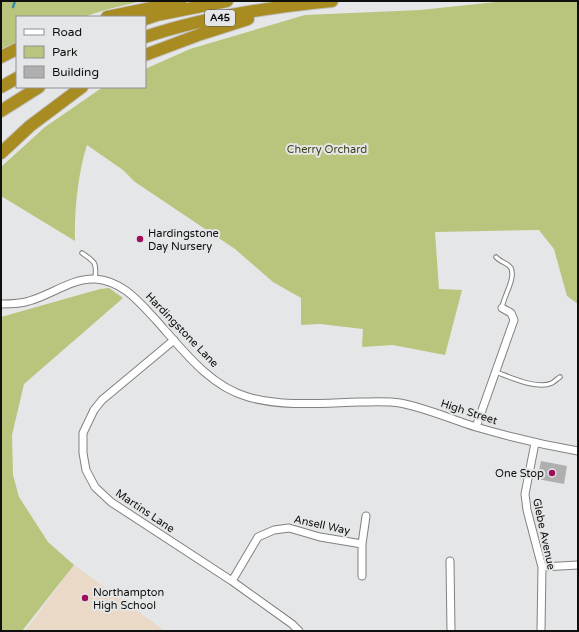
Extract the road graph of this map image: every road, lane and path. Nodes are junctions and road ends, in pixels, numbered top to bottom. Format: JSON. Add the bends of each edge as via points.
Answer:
{"nodes":[{"id":1,"x":188,"y":1,"type":"edge"},
{"id":2,"x":227,"y":1,"type":"edge"},
{"id":3,"x":332,"y":1,"type":"edge"},
{"id":4,"x":297,"y":4,"type":"junction"},
{"id":5,"x":112,"y":16,"type":"edge"},
{"id":6,"x":146,"y":19,"type":"edge"},
{"id":7,"x":146,"y":38,"type":"edge"},
{"id":8,"x":16,"y":50,"type":"edge"},
{"id":9,"x":146,"y":55,"type":"edge"},
{"id":10,"x":1,"y":57,"type":"edge"},
{"id":11,"x":16,"y":79,"type":"edge"},
{"id":12,"x":1,"y":87,"type":"edge"},
{"id":13,"x":37,"y":88,"type":"edge"},
{"id":14,"x":81,"y":88,"type":"edge"},
{"id":15,"x":1,"y":111,"type":"edge"},
{"id":16,"x":1,"y":153,"type":"edge"},
{"id":17,"x":82,"y":253,"type":"dead end"},
{"id":18,"x":496,"y":257,"type":"dead end"},
{"id":19,"x":95,"y":279,"type":"junction"},
{"id":20,"x":1,"y":304,"type":"edge"},
{"id":21,"x":502,"y":308,"type":"joint"},
{"id":22,"x":174,"y":340,"type":"junction"},
{"id":23,"x":496,"y":372,"type":"junction"},
{"id":24,"x":560,"y":377,"type":"dead end"},
{"id":25,"x":352,"y":402,"type":"joint"},
{"id":26,"x":476,"y":427,"type":"junction"},
{"id":27,"x":535,"y":443,"type":"junction"},
{"id":28,"x":578,"y":452,"type":"edge"},
{"id":29,"x":366,"y":516,"type":"dead end"},
{"id":30,"x":362,"y":544,"type":"junction"},
{"id":31,"x":450,"y":561,"type":"dead end"},
{"id":32,"x":578,"y":565,"type":"edge"},
{"id":33,"x":542,"y":567,"type":"junction"},
{"id":34,"x":362,"y":576,"type":"dead end"},
{"id":35,"x":232,"y":582,"type":"junction"},
{"id":36,"x":299,"y":631,"type":"edge"},
{"id":37,"x":451,"y":631,"type":"edge"},
{"id":38,"x":541,"y":631,"type":"edge"}],
"edges":[{"from":1,"to":5,"type":"highway"},
{"from":2,"to":6,"type":"highway","number":"A45"},
{"from":3,"to":4,"type":"highway","number":"A45"},
{"from":4,"to":7,"type":"highway","number":"A45","via":[[229,16],[163,31]]},
{"from":4,"to":9,"type":"highway","via":[[201,34]]},
{"from":8,"to":10,"type":"highway"},
{"from":11,"to":12,"type":"highway"},
{"from":13,"to":15,"type":"highway"},
{"from":14,"to":16,"type":"highway","via":[[35,122]]},
{"from":17,"to":19,"type":"lane","via":[[94,261]]},
{"from":18,"to":21,"type":"lane","via":[[508,265],[512,273],[510,288]]},
{"from":19,"to":20,"type":"street","name":"Hardingstone Lane","via":[[75,282],[29,301]]},
{"from":19,"to":22,"type":"street","name":"Hardingstone Lane","via":[[114,283],[131,294]]},
{"from":21,"to":23,"type":"street","via":[[511,313],[514,320]]},
{"from":22,"to":25,"type":"street","name":"Hardingstone Lane","via":[[218,382],[247,396],[281,402]]},
{"from":22,"to":35,"type":"street","name":"Martins Lane","via":[[112,391],[94,410],[83,433],[86,470],[95,487],[111,502]]},
{"from":23,"to":24,"type":"lane","via":[[541,385],[551,383]]},
{"from":23,"to":26,"type":"street"},
{"from":25,"to":26,"type":"street","name":"High Street","via":[[399,403]]},
{"from":26,"to":27,"type":"street","name":"High Street"},
{"from":27,"to":28,"type":"street","name":"High Street"},
{"from":27,"to":33,"type":"street","name":"Glebe Avenue","via":[[525,494]]},
{"from":29,"to":30,"type":"street","name":"Ansell Way"},
{"from":30,"to":34,"type":"street","name":"Ansell Way"},
{"from":30,"to":35,"type":"street","name":"Ansell Way","via":[[320,537],[289,528],[274,530],[258,538]]},
{"from":31,"to":37,"type":"street"},
{"from":32,"to":33,"type":"street"},
{"from":33,"to":38,"type":"street","name":"Glebe Avenue"},
{"from":35,"to":36,"type":"street","name":"Martins Lane"}]}
